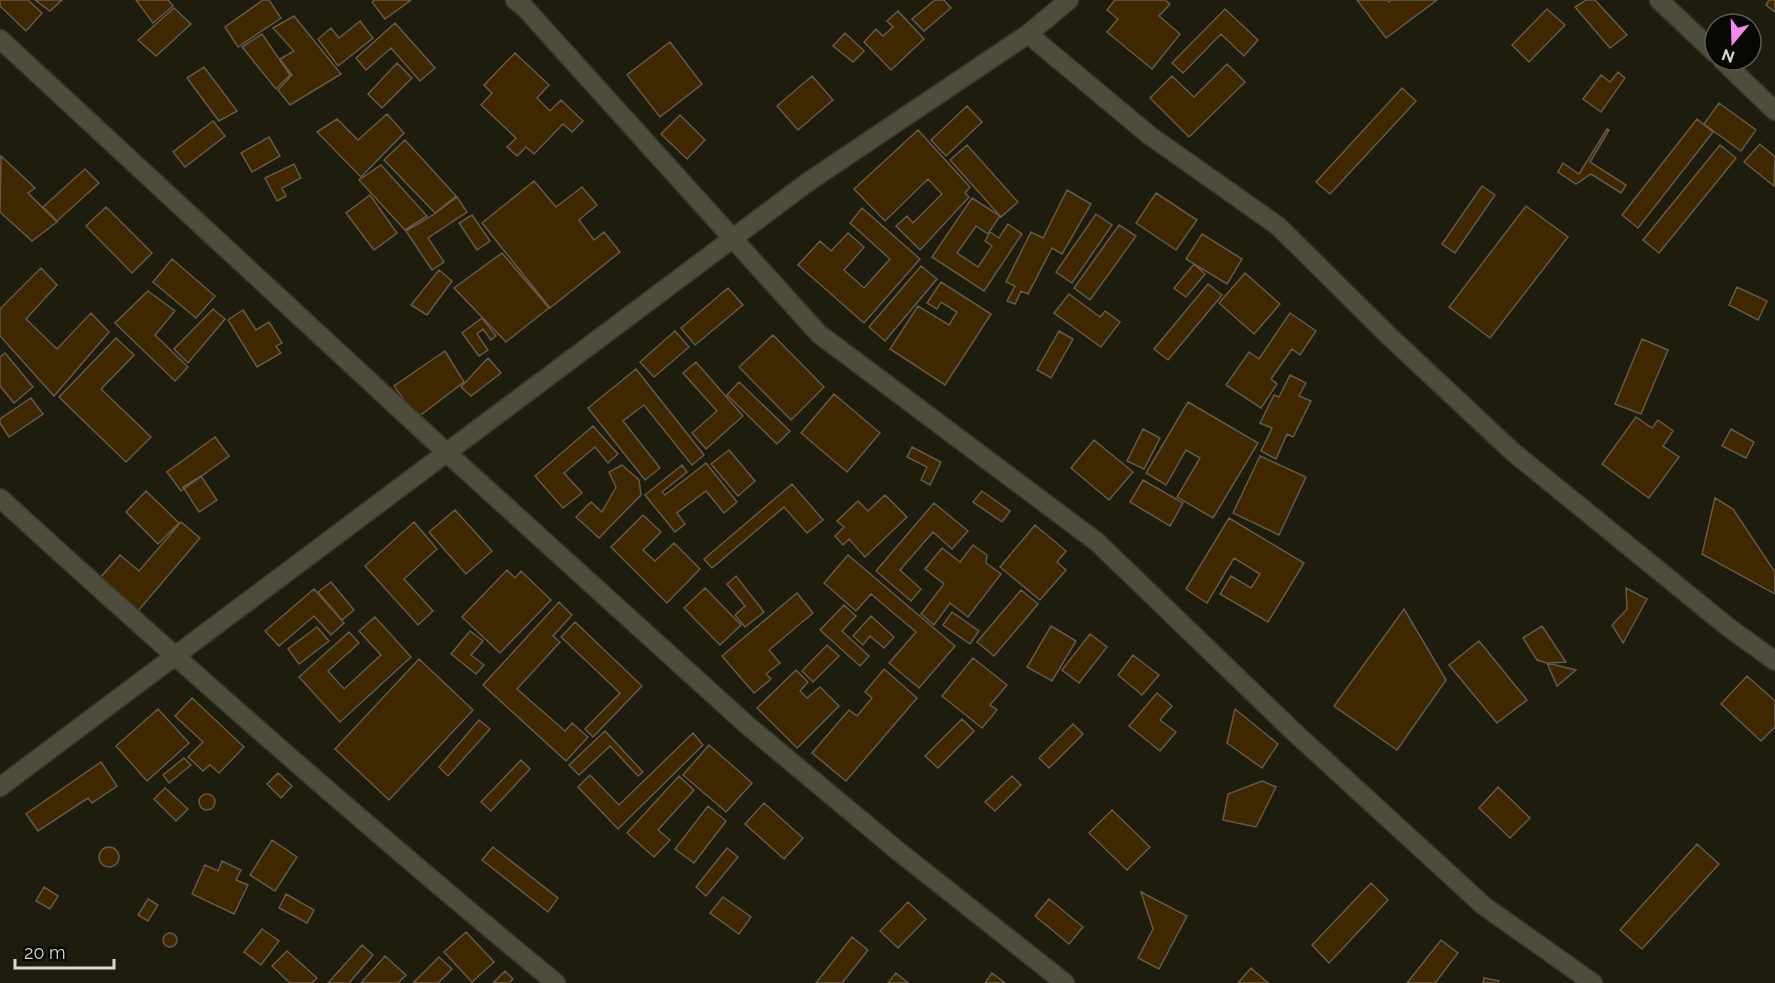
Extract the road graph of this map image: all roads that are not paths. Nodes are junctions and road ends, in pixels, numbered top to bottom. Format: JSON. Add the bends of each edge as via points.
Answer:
{"nodes":[{"id":1,"x":1069,"y":0,"type":"edge"},
{"id":2,"x":1659,"y":0,"type":"edge"},
{"id":3,"x":524,"y":3,"type":"edge"},
{"id":4,"x":1028,"y":34,"type":"junction"},
{"id":5,"x":0,"y":39,"type":"edge"},
{"id":6,"x":1703,"y":42,"type":"edge"},
{"id":7,"x":1734,"y":72,"type":"edge"},
{"id":8,"x":1775,"y":111,"type":"edge"},
{"id":9,"x":733,"y":238,"type":"junction"},
{"id":10,"x":446,"y":452,"type":"junction"},
{"id":11,"x":0,"y":498,"type":"edge"},
{"id":12,"x":175,"y":658,"type":"junction"},
{"id":13,"x":1775,"y":661,"type":"edge"},
{"id":14,"x":0,"y":787,"type":"edge"},
{"id":15,"x":556,"y":983,"type":"edge"},
{"id":16,"x":1065,"y":983,"type":"edge"},
{"id":17,"x":1593,"y":983,"type":"edge"}],
"edges":[{"from":1,"to":4,"type":"street"},
{"from":2,"to":6,"type":"street"},
{"from":3,"to":9,"type":"street"},
{"from":4,"to":9,"type":"street","via":[[808,182]]},
{"from":4,"to":13,"type":"street","via":[[1149,135],[1278,226],[1513,452]]},
{"from":5,"to":10,"type":"street"},
{"from":7,"to":8,"type":"street"},
{"from":9,"to":10,"type":"street"},
{"from":9,"to":17,"type":"street","via":[[819,334],[1097,542],[1294,732],[1484,906]]},
{"from":10,"to":12,"type":"street"},
{"from":10,"to":16,"type":"street","via":[[747,725]]},
{"from":11,"to":12,"type":"street"},
{"from":12,"to":14,"type":"street"},
{"from":12,"to":15,"type":"street"}]}
